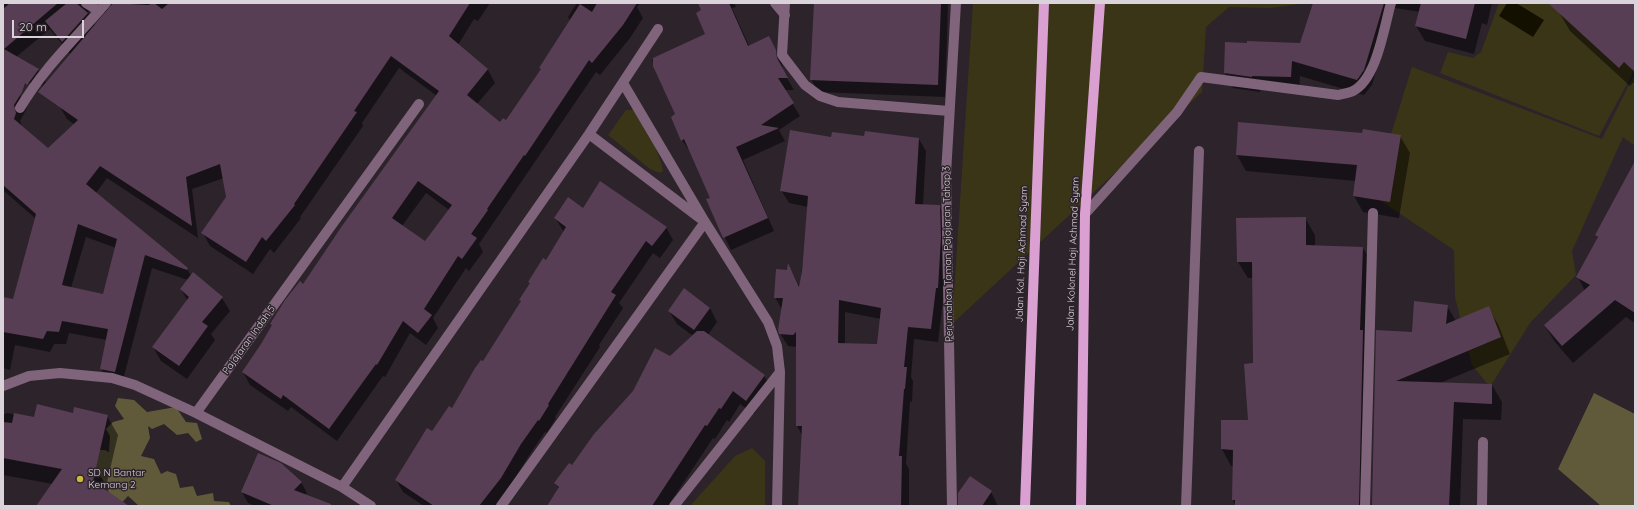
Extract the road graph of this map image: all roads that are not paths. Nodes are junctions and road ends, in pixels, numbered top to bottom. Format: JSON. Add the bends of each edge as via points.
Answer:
{"nodes":[{"id":1,"x":86,"y":3,"type":"edge"},
{"id":2,"x":106,"y":3,"type":"edge"},
{"id":3,"x":775,"y":3,"type":"edge"},
{"id":4,"x":785,"y":3,"type":"edge"},
{"id":5,"x":956,"y":3,"type":"edge"},
{"id":6,"x":1044,"y":3,"type":"edge"},
{"id":7,"x":1100,"y":3,"type":"edge"},
{"id":8,"x":1391,"y":3,"type":"edge"},
{"id":9,"x":99,"y":11,"type":"junction"},
{"id":10,"x":785,"y":15,"type":"junction"},
{"id":11,"x":658,"y":29,"type":"dead end"},
{"id":12,"x":623,"y":83,"type":"junction"},
{"id":13,"x":420,"y":104,"type":"dead end"},
{"id":14,"x":20,"y":108,"type":"dead end"},
{"id":15,"x":949,"y":111,"type":"junction"},
{"id":16,"x":589,"y":134,"type":"junction"},
{"id":17,"x":1199,"y":151,"type":"dead end"},
{"id":18,"x":1373,"y":213,"type":"dead end"},
{"id":19,"x":1085,"y":214,"type":"junction"},
{"id":20,"x":705,"y":222,"type":"junction"},
{"id":21,"x":780,"y":372,"type":"junction"},
{"id":22,"x":3,"y":386,"type":"edge"},
{"id":23,"x":196,"y":413,"type":"junction"},
{"id":24,"x":1483,"y":442,"type":"dead end"},
{"id":25,"x":342,"y":487,"type":"junction"},
{"id":26,"x":371,"y":506,"type":"edge"},
{"id":27,"x":501,"y":506,"type":"edge"},
{"id":28,"x":674,"y":506,"type":"edge"},
{"id":29,"x":776,"y":506,"type":"edge"},
{"id":30,"x":952,"y":506,"type":"edge"},
{"id":31,"x":1025,"y":506,"type":"edge"},
{"id":32,"x":1081,"y":506,"type":"edge"},
{"id":33,"x":1186,"y":506,"type":"edge"},
{"id":34,"x":1365,"y":506,"type":"edge"},
{"id":35,"x":1482,"y":506,"type":"edge"}],
"edges":[{"from":1,"to":9,"type":"street"},
{"from":2,"to":9,"type":"street"},
{"from":3,"to":10,"type":"street"},
{"from":4,"to":10,"type":"street"},
{"from":5,"to":15,"type":"street","name":"Perumahan Taman Pajajaran Tahap 3"},
{"from":6,"to":31,"type":"main road","name":"Jalan Kol. Haji Achmad Syam"},
{"from":7,"to":19,"type":"main road","name":"Jalan Kolonel Haji Achmad Syam"},
{"from":8,"to":19,"type":"street","via":[[1374,66],[1365,82],[1354,91],[1338,95],[1202,77],[1177,112]]},
{"from":9,"to":14,"type":"street","via":[[51,62],[34,83]]},
{"from":10,"to":15,"type":"street","via":[[782,55],[805,85],[820,96],[838,102]]},
{"from":11,"to":12,"type":"street"},
{"from":12,"to":16,"type":"street"},
{"from":12,"to":20,"type":"street"},
{"from":13,"to":23,"type":"street","name":"Pajajaran Indah 5"},
{"from":15,"to":30,"type":"street","name":"Perumahan Taman Pajajaran Tahap 3","via":[[946,174]]},
{"from":16,"to":20,"type":"street"},
{"from":16,"to":25,"type":"street"},
{"from":17,"to":33,"type":"street"},
{"from":18,"to":34,"type":"street"},
{"from":19,"to":32,"type":"main road","name":"Jalan Kolonel Haji Achmad Syam"},
{"from":20,"to":21,"type":"street","via":[[768,322],[777,346]]},
{"from":20,"to":27,"type":"street"},
{"from":21,"to":28,"type":"street"},
{"from":21,"to":29,"type":"street"},
{"from":22,"to":23,"type":"street","via":[[29,376],[89,374],[135,385]]},
{"from":23,"to":25,"type":"street"},
{"from":24,"to":35,"type":"street"},
{"from":25,"to":26,"type":"street"}]}
